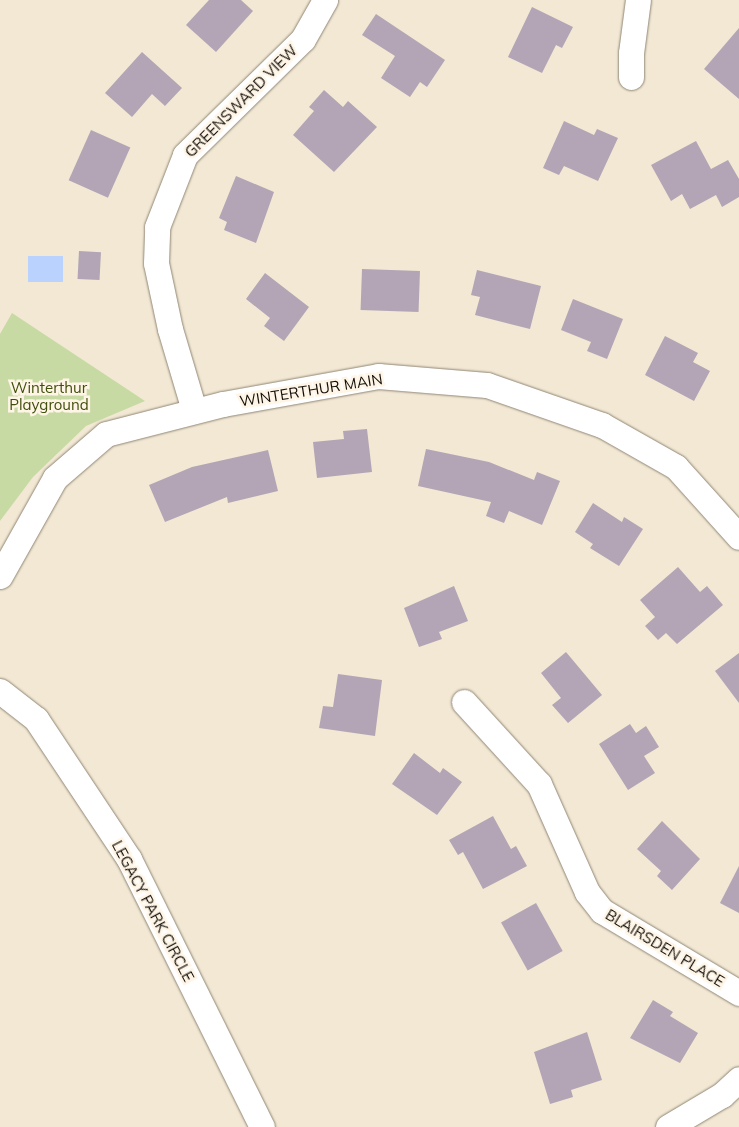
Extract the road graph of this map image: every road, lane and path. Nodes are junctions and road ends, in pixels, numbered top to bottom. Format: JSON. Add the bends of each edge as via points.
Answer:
{"nodes":[{"id":1,"x":326,"y":0,"type":"edge"},
{"id":2,"x":638,"y":0,"type":"edge"},
{"id":3,"x":631,"y":77,"type":"dead end"},
{"id":4,"x":194,"y":410,"type":"junction"},
{"id":5,"x":739,"y":537,"type":"edge"},
{"id":6,"x":0,"y":576,"type":"edge"},
{"id":7,"x":0,"y":690,"type":"edge"},
{"id":8,"x":464,"y":702,"type":"dead end"},
{"id":9,"x":739,"y":993,"type":"edge"},
{"id":10,"x":739,"y":1079,"type":"edge"},
{"id":11,"x":262,"y":1127,"type":"edge"},
{"id":12,"x":668,"y":1127,"type":"edge"}],
"edges":[{"from":1,"to":4,"type":"street","name":"GREENSWARD VIEW","via":[[303,39],[185,155],[157,228],[156,263],[170,329]]},
{"from":2,"to":3,"type":"street"},
{"from":4,"to":5,"type":"street","name":"WINTERTHUR MAIN","via":[[378,376],[486,384],[602,425],[676,467]]},
{"from":4,"to":6,"type":"street","name":"WINTERTHUR MAIN","via":[[106,434],[55,478]]},
{"from":7,"to":11,"type":"street","name":"LEGACY PARK CIRCLE","via":[[36,719],[129,859]]},
{"from":8,"to":9,"type":"street","name":"BLAIRSDEN PLACE","via":[[539,784],[586,892],[602,911]]},
{"from":10,"to":12,"type":"street","via":[[722,1095]]}]}
